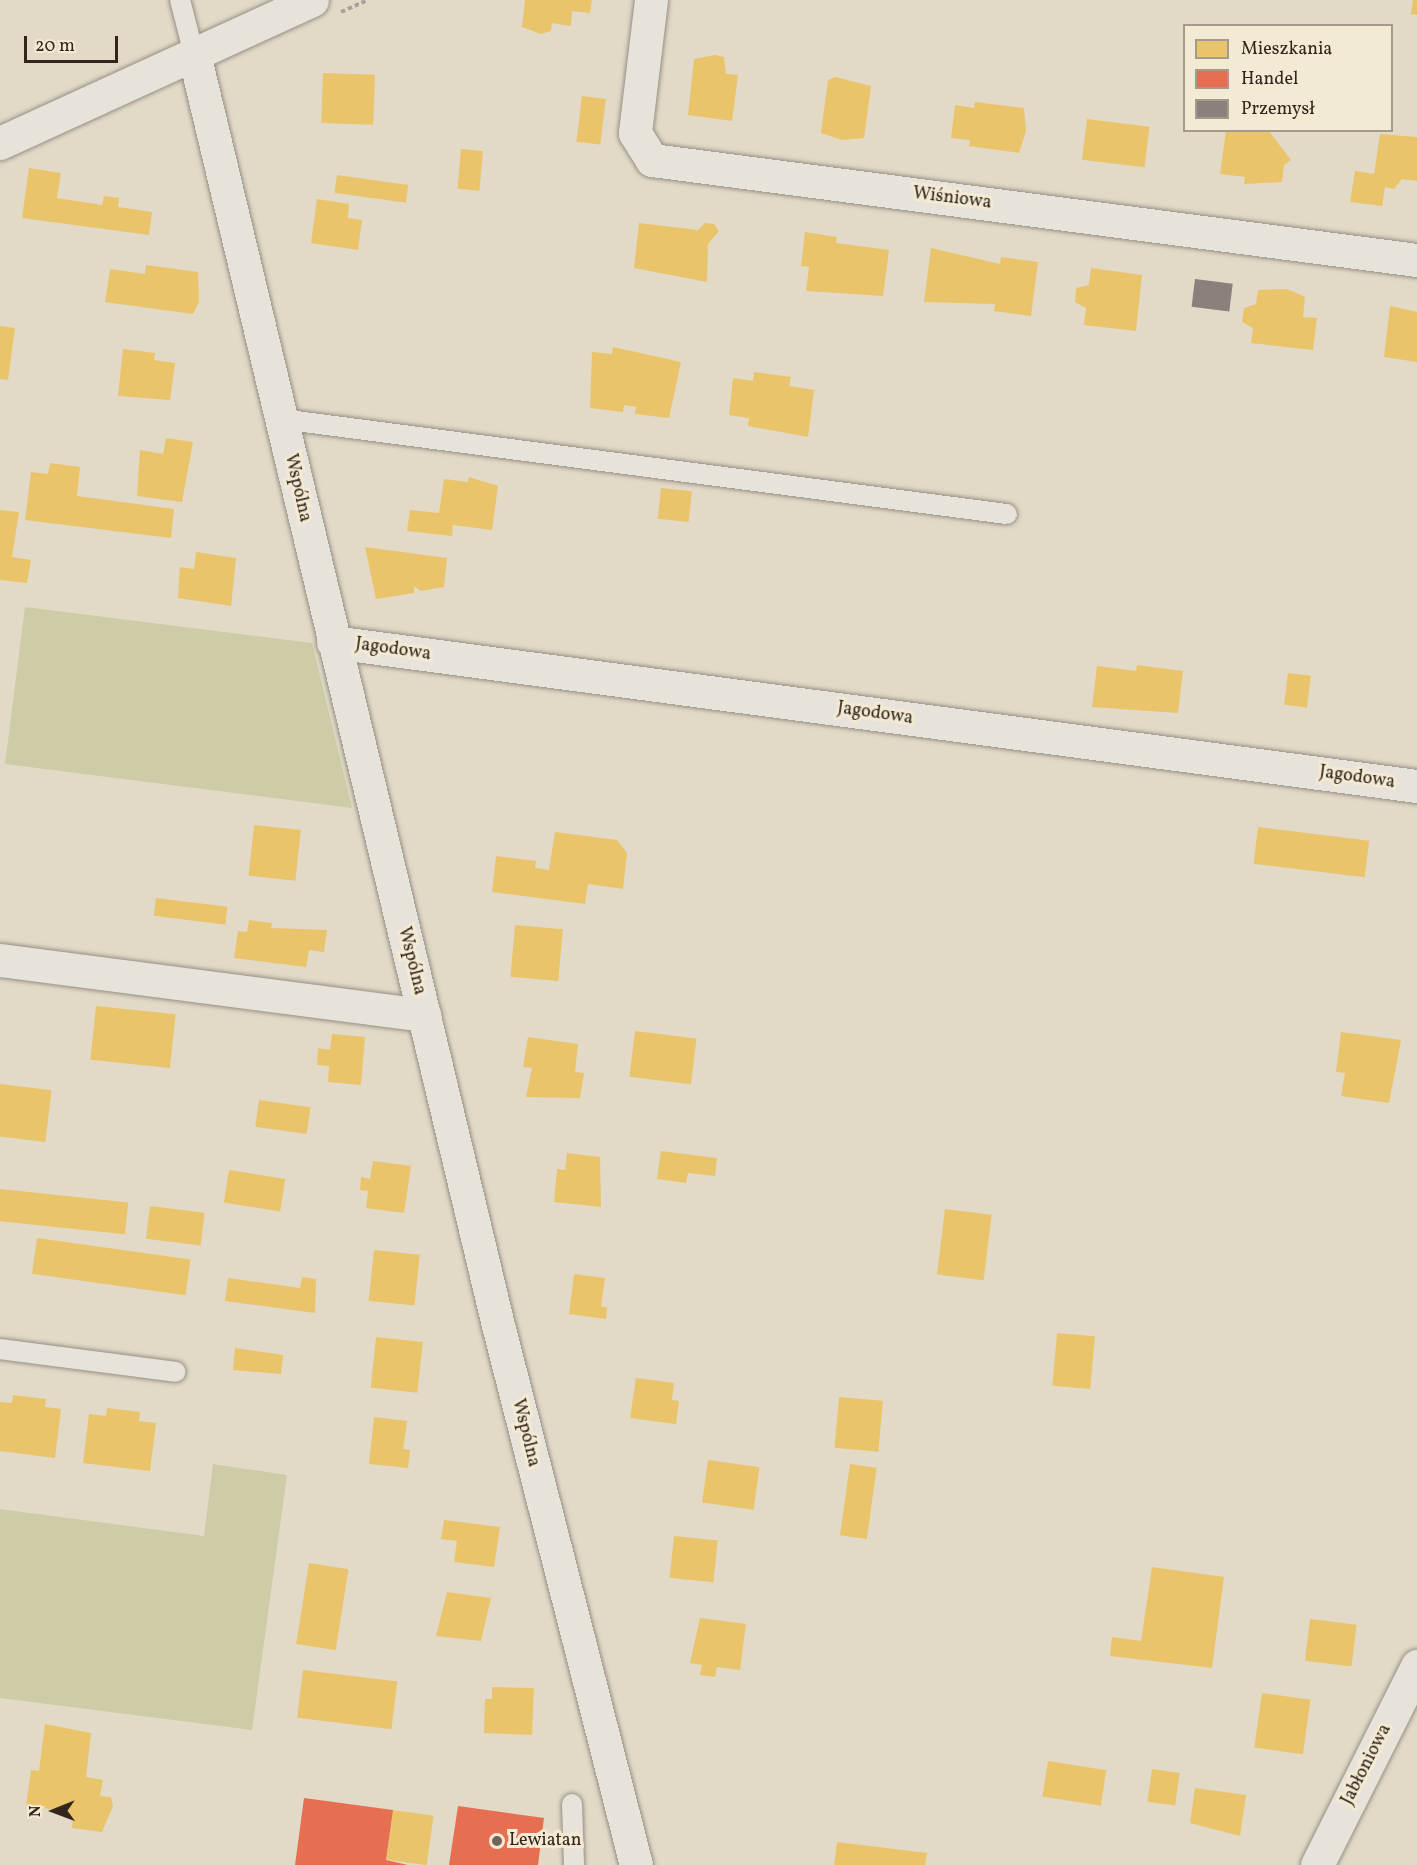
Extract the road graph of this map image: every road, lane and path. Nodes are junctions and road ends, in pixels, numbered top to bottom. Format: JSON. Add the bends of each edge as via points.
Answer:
{"nodes":[{"id":1,"x":180,"y":0,"type":"edge"},
{"id":2,"x":312,"y":0,"type":"edge"},
{"id":3,"x":651,"y":0,"type":"edge"},
{"id":4,"x":194,"y":54,"type":"junction"},
{"id":5,"x":0,"y":143,"type":"edge"},
{"id":6,"x":1417,"y":260,"type":"edge"},
{"id":7,"x":281,"y":419,"type":"junction"},
{"id":8,"x":1007,"y":514,"type":"dead end"},
{"id":9,"x":333,"y":642,"type":"junction"},
{"id":10,"x":1417,"y":786,"type":"edge"},
{"id":11,"x":0,"y":960,"type":"edge"},
{"id":12,"x":424,"y":1015,"type":"junction"},
{"id":13,"x":0,"y":1349,"type":"edge"},
{"id":14,"x":176,"y":1372,"type":"dead end"},
{"id":15,"x":1417,"y":1666,"type":"edge"},
{"id":16,"x":572,"y":1804,"type":"dead end"},
{"id":17,"x":574,"y":1865,"type":"edge"},
{"id":18,"x":636,"y":1865,"type":"edge"},
{"id":19,"x":1317,"y":1865,"type":"edge"}],
"edges":[{"from":1,"to":4,"type":"lane"},
{"from":2,"to":4,"type":"street"},
{"from":3,"to":6,"type":"street","name":"Wiśniowa","via":[[635,133],[652,160]]},
{"from":4,"to":5,"type":"street"},
{"from":4,"to":7,"type":"street","name":"Wspólna"},
{"from":7,"to":8,"type":"lane"},
{"from":7,"to":9,"type":"street","name":"Wspólna"},
{"from":9,"to":10,"type":"street","name":"Jagodowa"},
{"from":9,"to":12,"type":"street","name":"Wspólna"},
{"from":11,"to":12,"type":"street"},
{"from":12,"to":18,"type":"street","name":"Wspólna"},
{"from":13,"to":14,"type":"lane"},
{"from":15,"to":19,"type":"street","name":"Jabłoniowa"},
{"from":16,"to":17,"type":"lane"}]}
